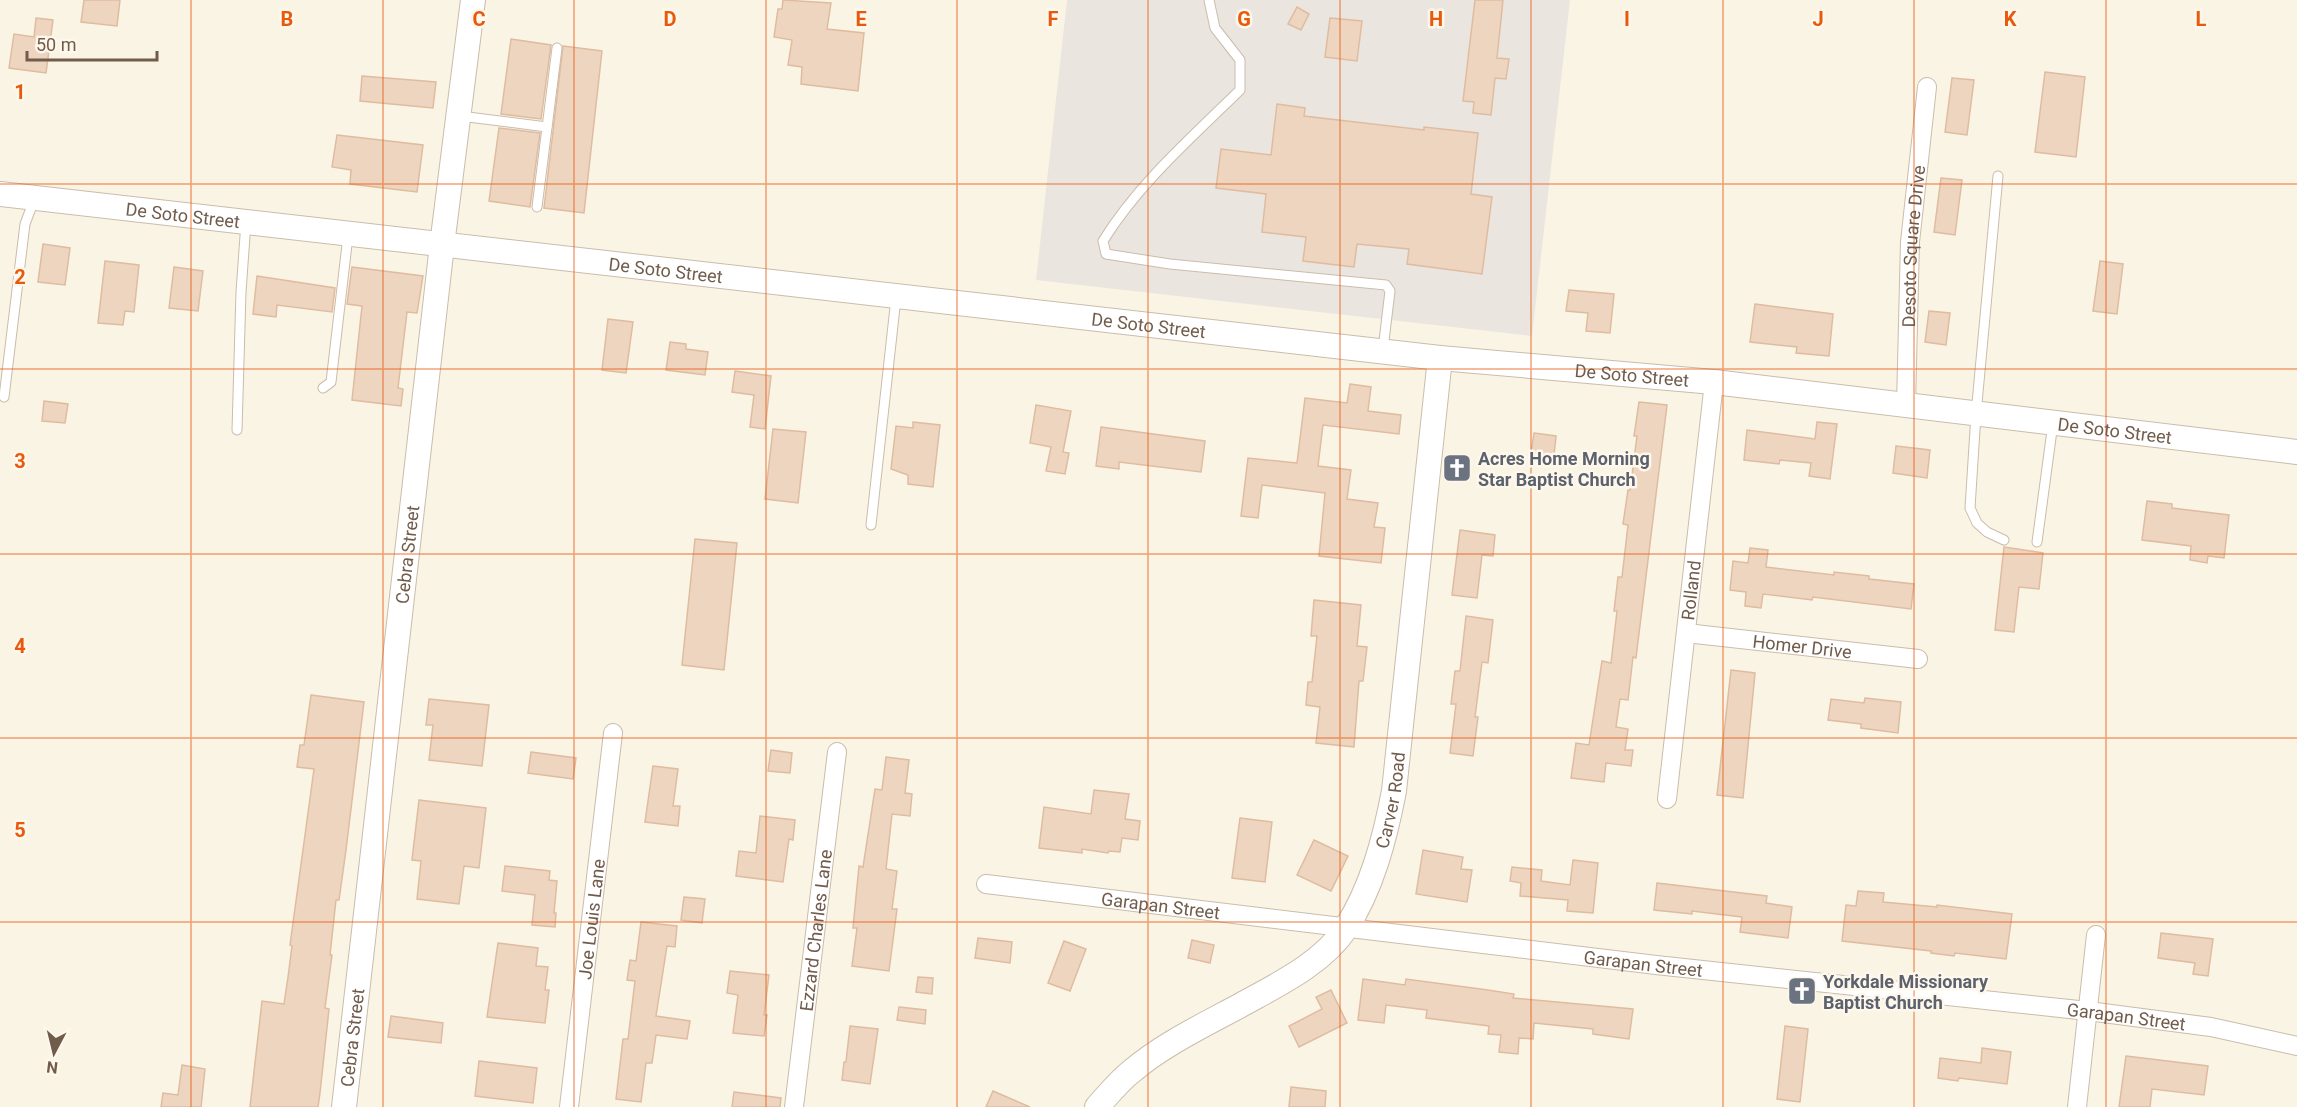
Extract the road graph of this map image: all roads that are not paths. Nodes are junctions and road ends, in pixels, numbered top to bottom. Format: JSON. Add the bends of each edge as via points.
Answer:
{"nodes":[{"id":1,"x":473,"y":0,"type":"edge"},
{"id":2,"x":1209,"y":0,"type":"edge"},
{"id":3,"x":557,"y":48,"type":"dead end"},
{"id":4,"x":1927,"y":87,"type":"dead end"},
{"id":5,"x":459,"y":116,"type":"junction"},
{"id":6,"x":547,"y":127,"type":"junction"},
{"id":7,"x":1998,"y":176,"type":"dead end"},
{"id":8,"x":0,"y":194,"type":"edge"},
{"id":9,"x":35,"y":198,"type":"junction"},
{"id":10,"x":537,"y":207,"type":"dead end"},
{"id":11,"x":246,"y":222,"type":"junction"},
{"id":12,"x":348,"y":234,"type":"junction"},
{"id":13,"x":442,"y":245,"type":"junction"},
{"id":14,"x":896,"y":297,"type":"junction"},
{"id":15,"x":1383,"y":352,"type":"junction"},
{"id":16,"x":1440,"y":358,"type":"junction"},
{"id":17,"x":1714,"y":382,"type":"junction"},
{"id":18,"x":323,"y":388,"type":"dead end"},
{"id":19,"x":4,"y":397,"type":"dead end"},
{"id":20,"x":1906,"y":405,"type":"junction"},
{"id":21,"x":1976,"y":414,"type":"junction"},
{"id":22,"x":2053,"y":423,"type":"junction"},
{"id":23,"x":237,"y":430,"type":"dead end"},
{"id":24,"x":2297,"y":452,"type":"edge"},
{"id":25,"x":871,"y":525,"type":"dead end"},
{"id":26,"x":2004,"y":540,"type":"dead end"},
{"id":27,"x":2037,"y":542,"type":"dead end"},
{"id":28,"x":1686,"y":633,"type":"junction"},
{"id":29,"x":1918,"y":659,"type":"dead end"},
{"id":30,"x":613,"y":733,"type":"dead end"},
{"id":31,"x":837,"y":752,"type":"dead end"},
{"id":32,"x":1667,"y":800,"type":"dead end"},
{"id":33,"x":986,"y":884,"type":"dead end"},
{"id":34,"x":1345,"y":929,"type":"junction"},
{"id":35,"x":2096,"y":935,"type":"dead end"},
{"id":36,"x":2088,"y":1011,"type":"junction"},
{"id":37,"x":2297,"y":1046,"type":"edge"},
{"id":38,"x":344,"y":1107,"type":"edge"},
{"id":39,"x":568,"y":1107,"type":"edge"},
{"id":40,"x":794,"y":1107,"type":"edge"},
{"id":41,"x":1097,"y":1107,"type":"edge"},
{"id":42,"x":2077,"y":1107,"type":"edge"}],
"edges":[{"from":1,"to":5,"type":"street","name":"Cebra Street"},
{"from":2,"to":15,"type":"lane","via":[[1215,28],[1240,60],[1240,90],[1184,144],[1117,219],[1103,241],[1106,254],[1386,285],[1390,291]]},
{"from":3,"to":6,"type":"lane"},
{"from":4,"to":20,"type":"street","name":"Desoto Square Drive","via":[[1910,242]]},
{"from":5,"to":6,"type":"lane"},
{"from":5,"to":13,"type":"street","name":"Cebra Street"},
{"from":6,"to":10,"type":"lane"},
{"from":7,"to":21,"type":"lane"},
{"from":8,"to":9,"type":"street","name":"De Soto Street"},
{"from":9,"to":11,"type":"street","name":"De Soto Street"},
{"from":9,"to":19,"type":"lane","via":[[25,224]]},
{"from":11,"to":12,"type":"street","name":"De Soto Street"},
{"from":11,"to":23,"type":"lane"},
{"from":12,"to":13,"type":"street","name":"De Soto Street"},
{"from":12,"to":18,"type":"lane","via":[[331,382]]},
{"from":13,"to":14,"type":"street","name":"De Soto Street"},
{"from":13,"to":38,"type":"street","name":"Cebra Street"},
{"from":14,"to":15,"type":"street","name":"De Soto Street"},
{"from":14,"to":25,"type":"lane"},
{"from":15,"to":16,"type":"street","name":"De Soto Street"},
{"from":16,"to":17,"type":"street","name":"De Soto Street"},
{"from":16,"to":34,"type":"street","name":"Carver Road","via":[[1394,791],[1370,880]]},
{"from":17,"to":20,"type":"street","name":"De Soto Street"},
{"from":17,"to":28,"type":"street","name":"Rolland"},
{"from":20,"to":21,"type":"street","name":"De Soto Street"},
{"from":21,"to":22,"type":"street","name":"De Soto Street"},
{"from":21,"to":26,"type":"lane","via":[[1970,508],[1977,523]]},
{"from":22,"to":24,"type":"street","name":"De Soto Street"},
{"from":22,"to":27,"type":"lane"},
{"from":28,"to":29,"type":"street","name":"Homer Drive"},
{"from":28,"to":32,"type":"street","name":"Rolland"},
{"from":30,"to":39,"type":"street","name":"Joe Louis Lane"},
{"from":31,"to":40,"type":"street","name":"Ezzard Charles Lane"},
{"from":33,"to":34,"type":"street","name":"Garapan Street"},
{"from":34,"to":36,"type":"street","name":"Garapan Street"},
{"from":34,"to":41,"type":"street","name":"Carver Road","via":[[1328,948],[1284,981],[1198,1028],[1131,1071]]},
{"from":35,"to":36,"type":"street"},
{"from":36,"to":37,"type":"street","name":"Garapan Street","via":[[2211,1027]]},
{"from":36,"to":42,"type":"street"}]}
